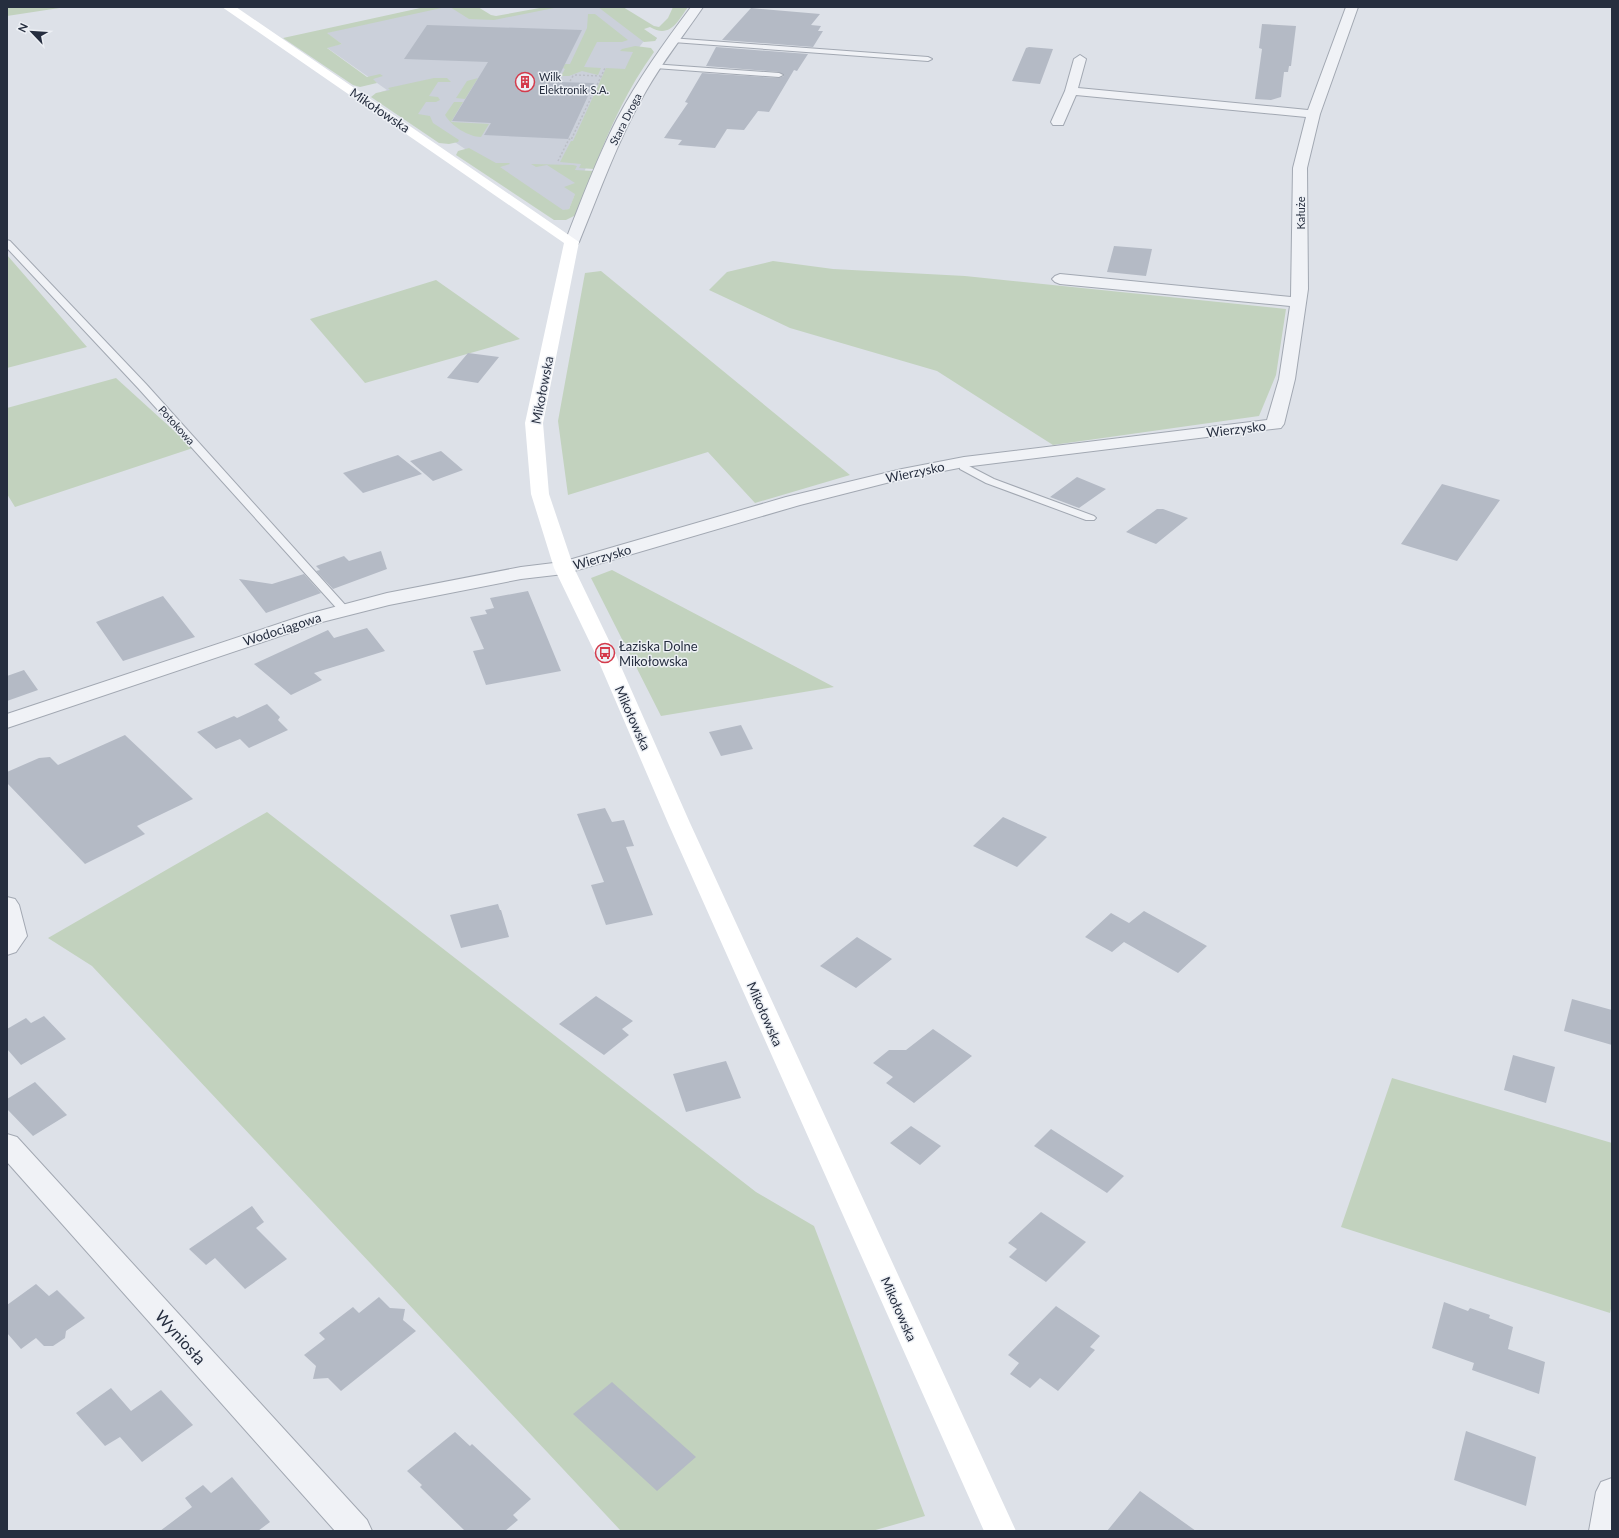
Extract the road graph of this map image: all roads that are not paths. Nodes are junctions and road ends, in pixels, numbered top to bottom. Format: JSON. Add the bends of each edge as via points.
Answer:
{"nodes":[{"id":1,"x":228,"y":7,"type":"edge"},
{"id":2,"x":698,"y":7,"type":"edge"},
{"id":3,"x":1352,"y":7,"type":"edge"},
{"id":4,"x":673,"y":40,"type":"junction"},
{"id":5,"x":928,"y":59,"type":"dead end"},
{"id":6,"x":1080,"y":59,"type":"dead end"},
{"id":7,"x":655,"y":66,"type":"junction"},
{"id":8,"x":779,"y":75,"type":"dead end"},
{"id":9,"x":1071,"y":91,"type":"junction"},
{"id":10,"x":1313,"y":114,"type":"junction"},
{"id":11,"x":1058,"y":122,"type":"dead end"},
{"id":12,"x":7,"y":242,"type":"edge"},
{"id":13,"x":572,"y":242,"type":"junction"},
{"id":14,"x":1060,"y":279,"type":"dead end"},
{"id":15,"x":1298,"y":302,"type":"junction"},
{"id":16,"x":1275,"y":424,"type":"joint"},
{"id":17,"x":964,"y":462,"type":"junction"},
{"id":18,"x":1090,"y":518,"type":"dead end"},
{"id":19,"x":564,"y":568,"type":"junction"},
{"id":20,"x":344,"y":610,"type":"junction"},
{"id":21,"x":7,"y":721,"type":"edge"},
{"id":22,"x":7,"y":905,"type":"edge"},
{"id":23,"x":7,"y":946,"type":"edge"},
{"id":24,"x":7,"y":1144,"type":"edge"},
{"id":25,"x":1612,"y":1492,"type":"edge"},
{"id":26,"x":356,"y":1531,"type":"edge"},
{"id":27,"x":1000,"y":1531,"type":"edge"},
{"id":28,"x":1605,"y":1531,"type":"edge"}],
"edges":[{"from":1,"to":13,"type":"street","name":"Mikołowska"},
{"from":2,"to":4,"type":"street","name":"Stara Droga"},
{"from":3,"to":10,"type":"street","name":"Kałuże"},
{"from":4,"to":5,"type":"lane"},
{"from":4,"to":7,"type":"street","name":"Stara Droga"},
{"from":6,"to":9,"type":"street"},
{"from":7,"to":8,"type":"lane"},
{"from":7,"to":13,"type":"street","name":"Stara Droga","via":[[633,102],[614,141]]},
{"from":9,"to":10,"type":"street"},
{"from":9,"to":11,"type":"street"},
{"from":10,"to":15,"type":"street","name":"Kałuże","via":[[1300,168]]},
{"from":12,"to":20,"type":"lane","name":"Potokowa","via":[[142,386]]},
{"from":13,"to":19,"type":"street","name":"Mikołowska","via":[[534,423],[540,494]]},
{"from":14,"to":15,"type":"street"},
{"from":15,"to":16,"type":"street","name":"Kałuże","via":[[1287,379]]},
{"from":16,"to":17,"type":"street","name":"Wierzysko"},
{"from":17,"to":18,"type":"lane","via":[[964,467],[990,481]]},
{"from":17,"to":19,"type":"street","name":"Wierzysko","via":[[902,474],[793,502]]},
{"from":19,"to":20,"type":"street","name":"Wodociągowa","via":[[522,573],[387,599]]},
{"from":19,"to":27,"type":"street","name":"Mikołowska"},
{"from":20,"to":21,"type":"street","name":"Wodociągowa"},
{"from":22,"to":23,"type":"street","via":[[15,936]]},
{"from":24,"to":26,"type":"street","name":"Wyniosła"},
{"from":25,"to":28,"type":"street"}]}
